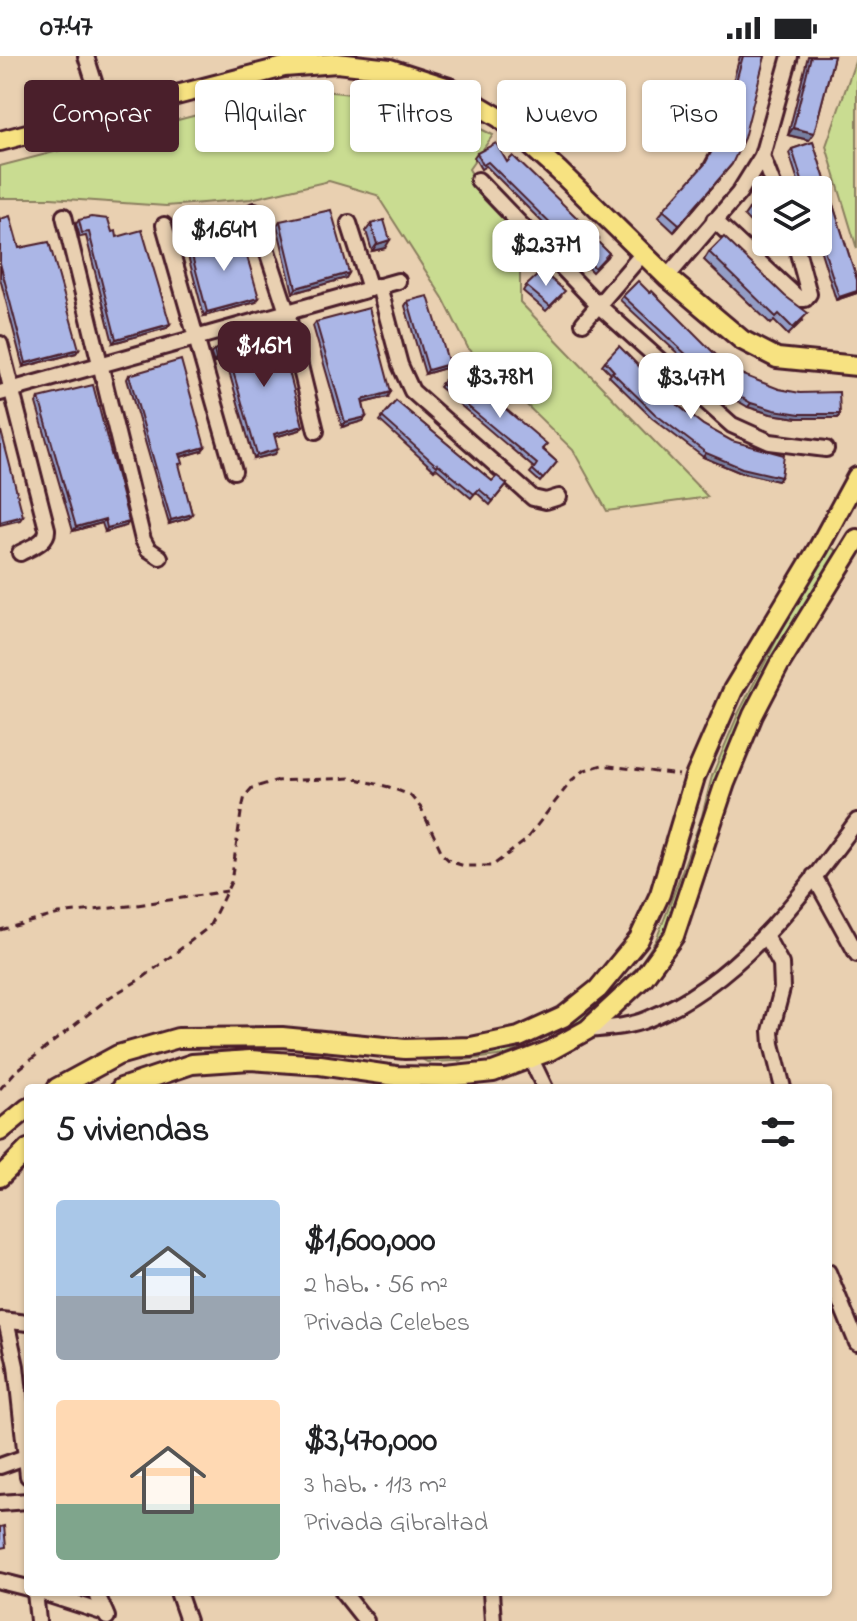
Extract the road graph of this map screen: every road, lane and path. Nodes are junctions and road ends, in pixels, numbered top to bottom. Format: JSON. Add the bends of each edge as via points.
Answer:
{"nodes":[{"id":1,"x":86,"y":56,"type":"edge"},
{"id":2,"x":790,"y":56,"type":"edge"},
{"id":3,"x":94,"y":80,"type":"edge"},
{"id":4,"x":179,"y":94,"type":"edge"},
{"id":5,"x":24,"y":135,"type":"edge"},
{"id":6,"x":0,"y":141,"type":"edge"},
{"id":7,"x":762,"y":156,"type":"junction"},
{"id":8,"x":770,"y":176,"type":"edge"},
{"id":9,"x":478,"y":180,"type":"dead end"},
{"id":10,"x":254,"y":211,"type":"dead end"},
{"id":11,"x":64,"y":216,"type":"dead end"},
{"id":12,"x":714,"y":220,"type":"junction"},
{"id":13,"x":349,"y":223,"type":"dead end"},
{"id":14,"x":164,"y":225,"type":"dead end"},
{"id":15,"x":644,"y":252,"type":"junction"},
{"id":16,"x":752,"y":255,"type":"edge"},
{"id":17,"x":753,"y":256,"type":"edge"},
{"id":18,"x":799,"y":256,"type":"edge"},
{"id":19,"x":667,"y":277,"type":"junction"},
{"id":20,"x":398,"y":281,"type":"dead end"},
{"id":21,"x":375,"y":288,"type":"junction"},
{"id":22,"x":598,"y":305,"type":"junction"},
{"id":23,"x":287,"y":312,"type":"junction"},
{"id":24,"x":583,"y":323,"type":"dead end"},
{"id":25,"x":195,"y":338,"type":"junction"},
{"id":26,"x":0,"y":344,"type":"edge"},
{"id":27,"x":100,"y":365,"type":"junction"},
{"id":28,"x":855,"y":370,"type":"edge"},
{"id":29,"x":6,"y":391,"type":"edge"},
{"id":30,"x":316,"y":431,"type":"dead end"},
{"id":31,"x":826,"y":449,"type":"dead end"},
{"id":32,"x":234,"y":471,"type":"dead end"},
{"id":33,"x":857,"y":477,"type":"edge"},
{"id":34,"x":559,"y":497,"type":"dead end"},
{"id":35,"x":857,"y":539,"type":"edge"},
{"id":36,"x":20,"y":553,"type":"dead end"},
{"id":37,"x":160,"y":557,"type":"dead end"},
{"id":38,"x":695,"y":777,"type":"junction"},
{"id":39,"x":857,"y":821,"type":"edge"},
{"id":40,"x":814,"y":876,"type":"junction"},
{"id":41,"x":227,"y":891,"type":"junction"},
{"id":42,"x":0,"y":930,"type":"edge"},
{"id":43,"x":765,"y":935,"type":"junction"},
{"id":44,"x":857,"y":954,"type":"edge"},
{"id":45,"x":587,"y":1030,"type":"junction"},
{"id":46,"x":405,"y":1049,"type":"junction"},
{"id":47,"x":530,"y":1057,"type":"junction"},
{"id":48,"x":396,"y":1076,"type":"junction"},
{"id":49,"x":64,"y":1084,"type":"edge"},
{"id":50,"x":133,"y":1084,"type":"edge"},
{"id":51,"x":543,"y":1084,"type":"edge"},
{"id":52,"x":782,"y":1084,"type":"edge"},
{"id":53,"x":0,"y":1089,"type":"edge"},
{"id":54,"x":24,"y":1111,"type":"edge"},
{"id":55,"x":0,"y":1131,"type":"edge"},
{"id":56,"x":24,"y":1153,"type":"edge"},
{"id":57,"x":0,"y":1177,"type":"edge"},
{"id":58,"x":832,"y":1282,"type":"edge"},
{"id":59,"x":3,"y":1320,"type":"edge"},
{"id":60,"x":24,"y":1323,"type":"edge"},
{"id":61,"x":857,"y":1343,"type":"edge"},
{"id":62,"x":24,"y":1431,"type":"edge"},
{"id":63,"x":24,"y":1457,"type":"edge"},
{"id":64,"x":0,"y":1466,"type":"edge"},
{"id":65,"x":24,"y":1501,"type":"edge"},
{"id":66,"x":0,"y":1503,"type":"edge"},
{"id":67,"x":0,"y":1581,"type":"edge"},
{"id":68,"x":24,"y":1587,"type":"edge"},
{"id":69,"x":38,"y":1596,"type":"edge"},
{"id":70,"x":49,"y":1596,"type":"edge"},
{"id":71,"x":98,"y":1596,"type":"edge"},
{"id":72,"x":179,"y":1596,"type":"edge"},
{"id":73,"x":348,"y":1596,"type":"edge"},
{"id":74,"x":491,"y":1596,"type":"edge"},
{"id":75,"x":108,"y":1617,"type":"edge"},
{"id":76,"x":38,"y":1621,"type":"edge"},
{"id":77,"x":188,"y":1621,"type":"edge"},
{"id":78,"x":366,"y":1621,"type":"edge"},
{"id":79,"x":493,"y":1621,"type":"edge"}],
"edges":[{"from":1,"to":3,"type":"street"},
{"from":2,"to":7,"type":"street"},
{"from":4,"to":15,"type":"main road","via":[[284,67],[337,63],[390,69],[449,88],[500,118]]},
{"from":5,"to":6,"type":"main road"},
{"from":7,"to":8,"type":"street"},
{"from":7,"to":12,"type":"street"},
{"from":9,"to":22,"type":"street"},
{"from":10,"to":23,"type":"street"},
{"from":11,"to":27,"type":"street"},
{"from":12,"to":16,"type":"street"},
{"from":12,"to":19,"type":"street"},
{"from":13,"to":21,"type":"street"},
{"from":14,"to":25,"type":"street"},
{"from":15,"to":19,"type":"main road"},
{"from":15,"to":22,"type":"street"},
{"from":17,"to":18,"type":"street","via":[[805,299],[809,294]]},
{"from":19,"to":28,"type":"main road","via":[[742,340],[777,358]]},
{"from":20,"to":21,"type":"street"},
{"from":21,"to":23,"type":"street"},
{"from":21,"to":34,"type":"street","via":[[412,391],[533,498]]},
{"from":22,"to":24,"type":"street"},
{"from":22,"to":31,"type":"street","via":[[732,425],[770,442]]},
{"from":23,"to":25,"type":"street"},
{"from":23,"to":30,"type":"street"},
{"from":25,"to":27,"type":"street"},
{"from":25,"to":32,"type":"street"},
{"from":26,"to":29,"type":"street"},
{"from":27,"to":29,"type":"street"},
{"from":27,"to":37,"type":"street","via":[[143,540]]},
{"from":29,"to":36,"type":"street","via":[[48,535]]},
{"from":33,"to":38,"type":"main road","via":[[733,690]]},
{"from":35,"to":45,"type":"main road","via":[[753,715],[674,936],[644,977]]},
{"from":38,"to":41,"type":"path","via":[[602,765],[585,770],[525,841],[492,866],[451,862],[410,795],[352,778],[275,781],[252,788],[245,796]]},
{"from":38,"to":46,"type":"main road","via":[[660,894],[639,939],[598,989],[563,1017],[519,1037],[471,1047]]},
{"from":39,"to":40,"type":"street"},
{"from":40,"to":43,"type":"street"},
{"from":40,"to":44,"type":"street"},
{"from":41,"to":42,"type":"path","via":[[59,914]]},
{"from":41,"to":53,"type":"path","via":[[209,927],[110,997]]},
{"from":43,"to":45,"type":"street","via":[[704,989],[647,1020]]},
{"from":43,"to":52,"type":"street","via":[[781,964],[782,989],[771,1031]]},
{"from":45,"to":47,"type":"main road"},
{"from":46,"to":48,"type":"main road"},
{"from":46,"to":49,"type":"main road","via":[[282,1037],[178,1038],[118,1055]]},
{"from":47,"to":48,"type":"main road","via":[[493,1072]]},
{"from":47,"to":51,"type":"street"},
{"from":48,"to":50,"type":"main road","via":[[250,1060],[192,1064]]},
{"from":54,"to":55,"type":"main road"},
{"from":56,"to":57,"type":"main road"},
{"from":58,"to":61,"type":"street"},
{"from":59,"to":60,"type":"street"},
{"from":59,"to":62,"type":"street","via":[[16,1366]]},
{"from":63,"to":64,"type":"street"},
{"from":65,"to":66,"type":"street"},
{"from":67,"to":68,"type":"street"},
{"from":69,"to":76,"type":"street"},
{"from":70,"to":75,"type":"street"},
{"from":71,"to":75,"type":"street"},
{"from":72,"to":77,"type":"street"},
{"from":73,"to":78,"type":"street"},
{"from":74,"to":79,"type":"street"}]}
